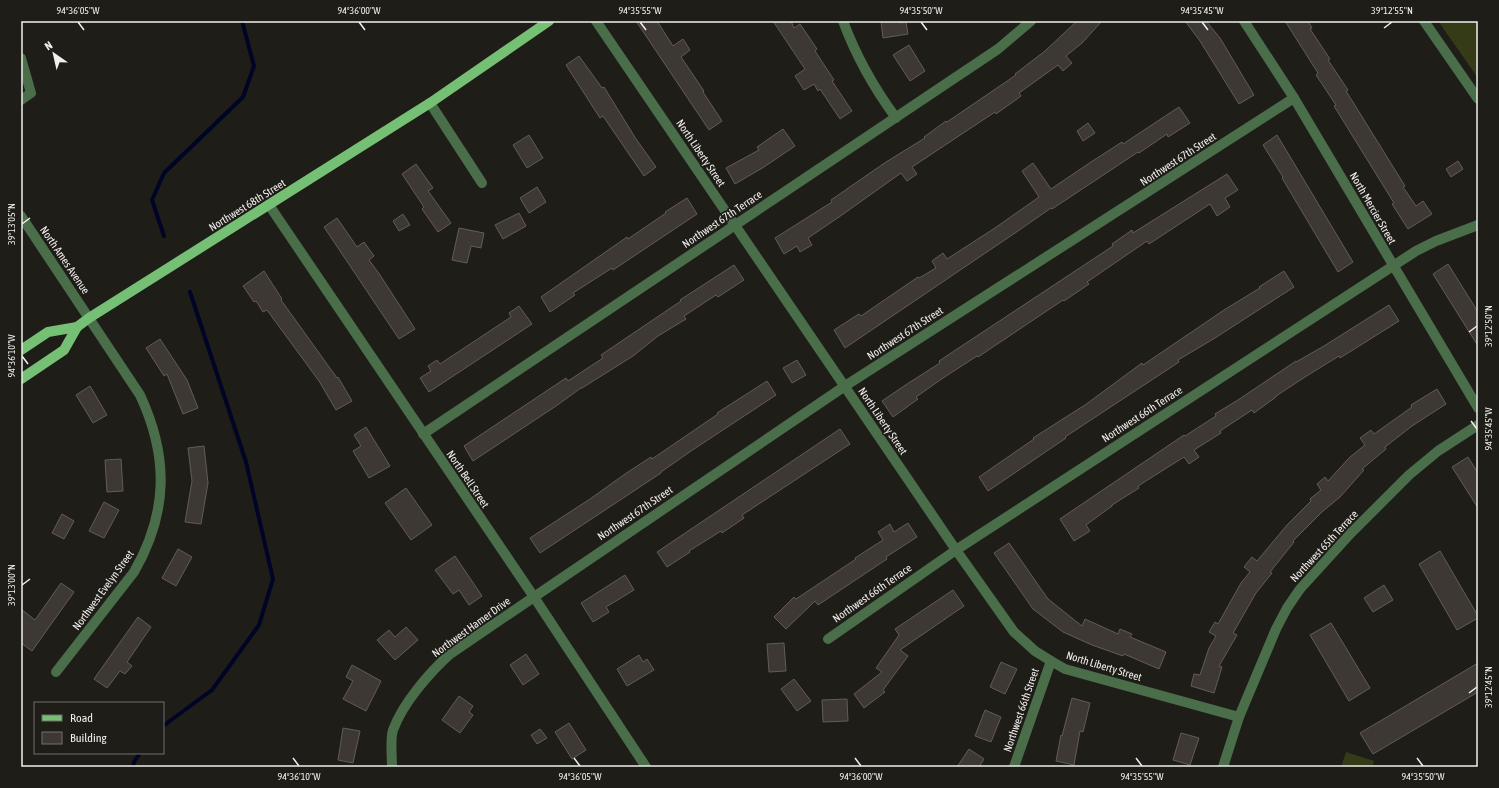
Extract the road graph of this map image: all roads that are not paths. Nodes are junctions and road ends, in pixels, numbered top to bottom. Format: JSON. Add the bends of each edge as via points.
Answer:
{"nodes":[{"id":1,"x":549,"y":21,"type":"edge"},
{"id":2,"x":596,"y":21,"type":"edge"},
{"id":3,"x":843,"y":21,"type":"edge"},
{"id":4,"x":1031,"y":21,"type":"edge"},
{"id":5,"x":1244,"y":21,"type":"edge"},
{"id":6,"x":1424,"y":21,"type":"edge"},
{"id":7,"x":21,"y":58,"type":"edge"},
{"id":8,"x":1294,"y":98,"type":"junction"},
{"id":9,"x":1478,"y":99,"type":"edge"},
{"id":10,"x":21,"y":100,"type":"edge"},
{"id":11,"x":430,"y":103,"type":"junction"},
{"id":12,"x":896,"y":118,"type":"junction"},
{"id":13,"x":482,"y":183,"type":"dead end"},
{"id":14,"x":269,"y":205,"type":"junction"},
{"id":15,"x":21,"y":216,"type":"edge"},
{"id":16,"x":735,"y":224,"type":"junction"},
{"id":17,"x":1478,"y":225,"type":"edge"},
{"id":18,"x":1393,"y":265,"type":"junction"},
{"id":19,"x":89,"y":318,"type":"junction"},
{"id":20,"x":77,"y":327,"type":"junction"},
{"id":21,"x":21,"y":350,"type":"edge"},
{"id":22,"x":21,"y":379,"type":"edge"},
{"id":23,"x":845,"y":386,"type":"junction"},
{"id":24,"x":1478,"y":408,"type":"edge"},
{"id":25,"x":1478,"y":425,"type":"edge"},
{"id":26,"x":423,"y":434,"type":"junction"},
{"id":27,"x":956,"y":550,"type":"junction"},
{"id":28,"x":534,"y":597,"type":"junction"},
{"id":29,"x":828,"y":639,"type":"dead end"},
{"id":30,"x":1051,"y":661,"type":"junction"},
{"id":31,"x":56,"y":672,"type":"dead end"},
{"id":32,"x":1239,"y":717,"type":"junction"},
{"id":33,"x":392,"y":767,"type":"edge"},
{"id":34,"x":646,"y":767,"type":"edge"},
{"id":35,"x":1014,"y":767,"type":"edge"},
{"id":36,"x":1223,"y":767,"type":"edge"}],
"edges":[{"from":1,"to":11,"type":"main road","name":"Northwest 68th Street"},
{"from":2,"to":16,"type":"street","name":"North Liberty Street"},
{"from":3,"to":12,"type":"street","via":[[863,67]]},
{"from":4,"to":12,"type":"street","name":"Northwest 67th Terrace","via":[[998,49]]},
{"from":5,"to":8,"type":"street","name":"North Mercier Street"},
{"from":6,"to":9,"type":"street"},
{"from":7,"to":10,"type":"street","via":[[31,93]]},
{"from":8,"to":18,"type":"street","name":"North Mercier Street"},
{"from":8,"to":23,"type":"street","name":"Northwest 67th Street"},
{"from":11,"to":13,"type":"street"},
{"from":11,"to":14,"type":"main road","name":"Northwest 68th Street"},
{"from":12,"to":16,"type":"street","name":"Northwest 67th Terrace"},
{"from":14,"to":19,"type":"main road","name":"Northwest 68th Street"},
{"from":14,"to":26,"type":"street","name":"North Bell Street"},
{"from":15,"to":19,"type":"street","name":"North Ames Avenue"},
{"from":16,"to":23,"type":"street","name":"North Liberty Street"},
{"from":16,"to":26,"type":"street","name":"Northwest 67th Terrace"},
{"from":17,"to":18,"type":"street","name":"Northwest 66th Terrace","via":[[1436,241]]},
{"from":18,"to":24,"type":"street","name":"North Mercier Street"},
{"from":18,"to":27,"type":"street","name":"Northwest 66th Terrace"},
{"from":19,"to":20,"type":"main road","name":"Northwest 68th Street"},
{"from":19,"to":31,"type":"street","name":"Northwest Evelyn Street","via":[[140,396],[150,416],[160,460],[158,513],[153,534],[134,572]]},
{"from":20,"to":21,"type":"main road","name":"Northwest 68th Street","via":[[48,332]]},
{"from":20,"to":22,"type":"main road","name":"Northwest 68th Street","via":[[64,350]]},
{"from":23,"to":27,"type":"street","name":"North Liberty Street"},
{"from":23,"to":28,"type":"street","name":"Northwest 67th Street"},
{"from":25,"to":32,"type":"street","name":"Northwest 65th Terrace","via":[[1438,451],[1409,475],[1300,589],[1276,629]]},
{"from":26,"to":28,"type":"street","name":"North Bell Street"},
{"from":27,"to":29,"type":"street","name":"Northwest 66th Terrace"},
{"from":27,"to":30,"type":"street","name":"North Liberty Street","via":[[1014,632]]},
{"from":28,"to":33,"type":"street","name":"Northwest Hamer Drive","via":[[450,654],[414,694],[393,731]]},
{"from":28,"to":34,"type":"street","name":"North Bell Street"},
{"from":30,"to":32,"type":"street","name":"North Liberty Street","via":[[1065,669]]},
{"from":30,"to":35,"type":"street","name":"Northwest 66th Street"},
{"from":32,"to":36,"type":"street","name":"Northwest 65th Terrace"}]}
